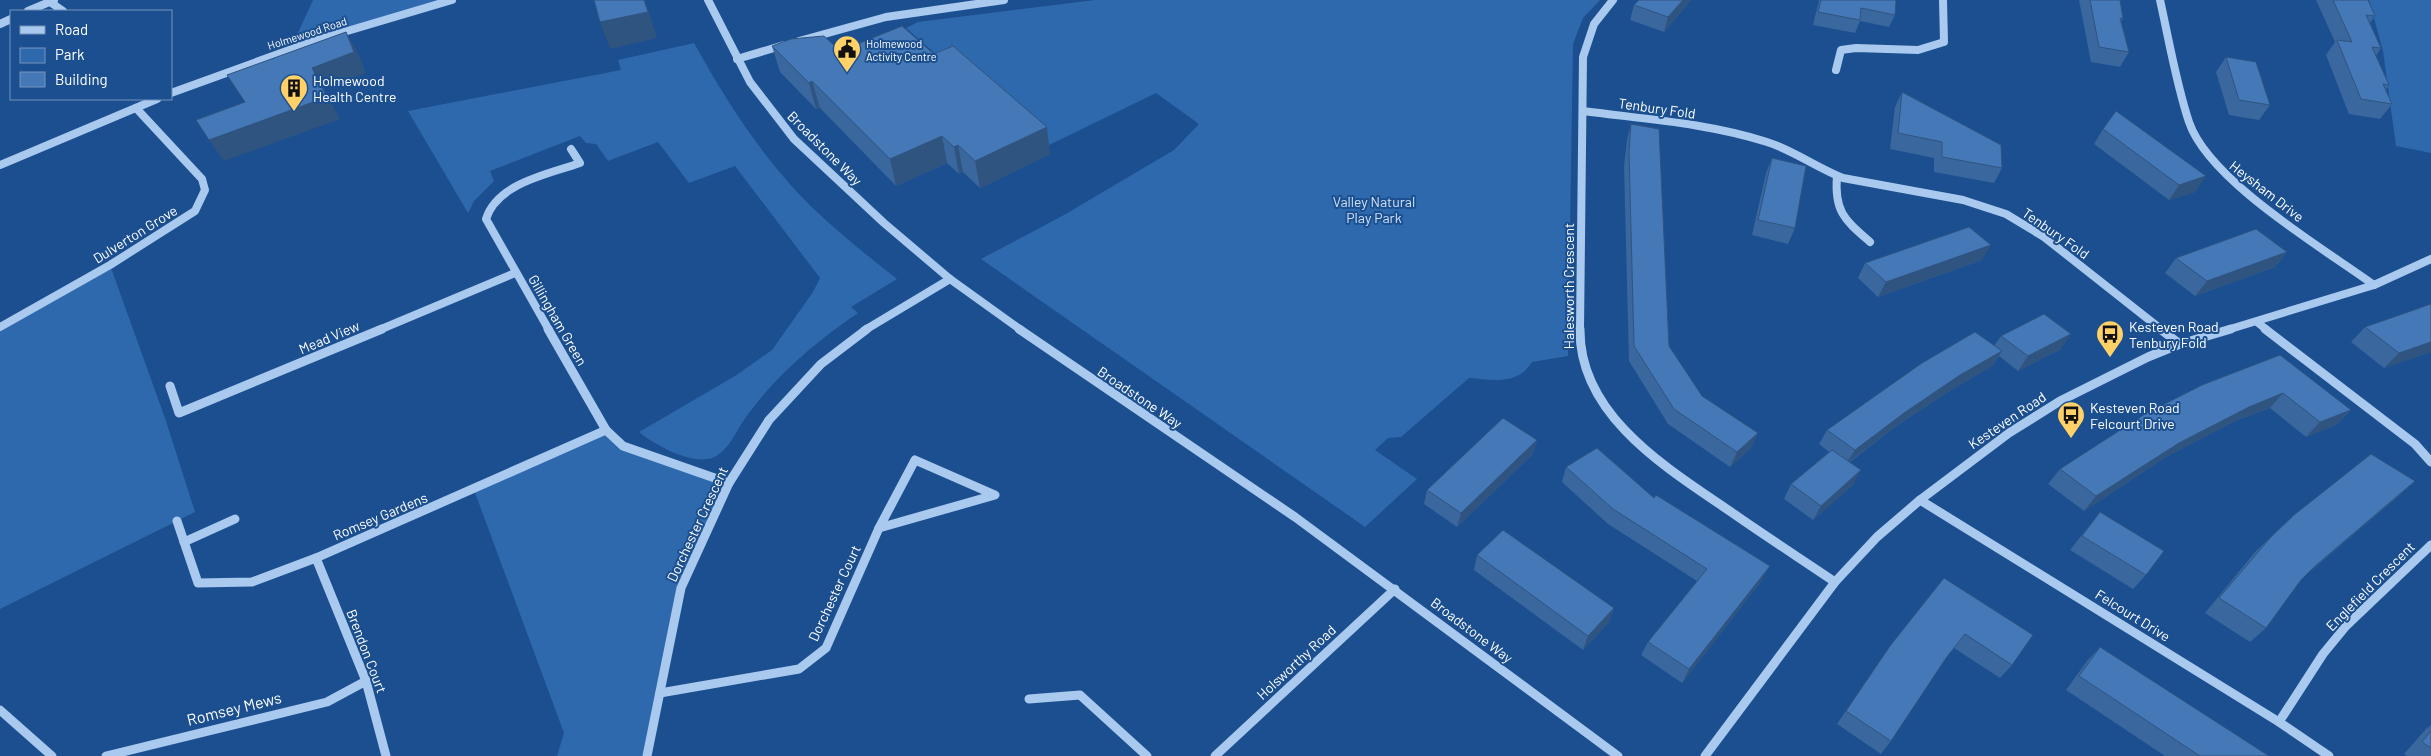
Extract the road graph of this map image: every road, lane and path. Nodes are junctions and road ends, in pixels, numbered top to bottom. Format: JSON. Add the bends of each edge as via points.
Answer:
{"nodes":[{"id":1,"x":452,"y":0,"type":"edge"},
{"id":2,"x":708,"y":0,"type":"edge"},
{"id":3,"x":1004,"y":0,"type":"edge"},
{"id":4,"x":1613,"y":0,"type":"edge"},
{"id":5,"x":1943,"y":0,"type":"edge"},
{"id":6,"x":2160,"y":0,"type":"edge"},
{"id":7,"x":52,"y":1,"type":"edge"},
{"id":8,"x":964,"y":2,"type":"edge"},
{"id":9,"x":30,"y":10,"type":"edge"},
{"id":10,"x":62,"y":10,"type":"edge"},
{"id":11,"x":737,"y":59,"type":"junction"},
{"id":12,"x":1836,"y":70,"type":"dead end"},
{"id":13,"x":172,"y":93,"type":"edge"},
{"id":14,"x":155,"y":100,"type":"edge"},
{"id":15,"x":136,"y":108,"type":"junction"},
{"id":16,"x":1584,"y":111,"type":"junction"},
{"id":17,"x":571,"y":149,"type":"dead end"},
{"id":18,"x":0,"y":165,"type":"edge"},
{"id":19,"x":1837,"y":176,"type":"junction"},
{"id":20,"x":1870,"y":242,"type":"dead end"},
{"id":21,"x":2431,"y":259,"type":"edge"},
{"id":22,"x":515,"y":274,"type":"junction"},
{"id":23,"x":950,"y":279,"type":"junction"},
{"id":24,"x":2374,"y":285,"type":"junction"},
{"id":25,"x":2257,"y":322,"type":"junction"},
{"id":26,"x":0,"y":327,"type":"edge"},
{"id":27,"x":2180,"y":344,"type":"junction"},
{"id":28,"x":170,"y":386,"type":"dead end"},
{"id":29,"x":606,"y":430,"type":"junction"},
{"id":30,"x":2431,"y":462,"type":"edge"},
{"id":31,"x":729,"y":483,"type":"junction"},
{"id":32,"x":1920,"y":500,"type":"junction"},
{"id":33,"x":235,"y":519,"type":"dead end"},
{"id":34,"x":177,"y":521,"type":"dead end"},
{"id":35,"x":879,"y":528,"type":"junction"},
{"id":36,"x":184,"y":542,"type":"junction"},
{"id":37,"x":2431,"y":545,"type":"edge"},
{"id":38,"x":316,"y":558,"type":"junction"},
{"id":39,"x":1834,"y":582,"type":"junction"},
{"id":40,"x":1395,"y":589,"type":"junction"},
{"id":41,"x":366,"y":681,"type":"junction"},
{"id":42,"x":660,"y":693,"type":"junction"},
{"id":43,"x":1029,"y":699,"type":"dead end"},
{"id":44,"x":0,"y":710,"type":"edge"},
{"id":45,"x":2279,"y":722,"type":"junction"},
{"id":46,"x":52,"y":756,"type":"edge"},
{"id":47,"x":106,"y":756,"type":"edge"},
{"id":48,"x":386,"y":756,"type":"edge"},
{"id":49,"x":647,"y":756,"type":"edge"},
{"id":50,"x":1147,"y":756,"type":"edge"},
{"id":51,"x":1215,"y":756,"type":"edge"},
{"id":52,"x":1618,"y":756,"type":"edge"},
{"id":53,"x":1705,"y":756,"type":"edge"},
{"id":54,"x":2329,"y":756,"type":"edge"}],
"edges":[{"from":1,"to":13,"type":"street","name":"Holmewood Road","via":[[317,40]]},
{"from":2,"to":11,"type":"street","name":"Broadstone Way"},
{"from":3,"to":8,"type":"street"},
{"from":4,"to":16,"type":"street","name":"Halesworth Crescent","via":[[1594,24],[1585,46]]},
{"from":5,"to":12,"type":"street","via":[[1944,42],[1918,50],[1841,50]]},
{"from":6,"to":24,"type":"street","name":"Heysham Drive","via":[[2189,123],[2209,158],[2247,194]]},
{"from":7,"to":9,"type":"street"},
{"from":7,"to":10,"type":"street"},
{"from":8,"to":11,"type":"street","via":[[856,24]]},
{"from":11,"to":23,"type":"street","name":"Broadstone Way","via":[[756,91],[794,138],[876,217]]},
{"from":14,"to":15,"type":"street"},
{"from":15,"to":18,"type":"street"},
{"from":15,"to":26,"type":"street","name":"Dulverton Grove","via":[[202,179],[205,190],[195,211],[110,265]]},
{"from":16,"to":19,"type":"street","name":"Tenbury Fold","via":[[1750,136]]},
{"from":16,"to":39,"type":"street","name":"Halesworth Crescent","via":[[1580,345],[1590,380],[1610,411],[1654,457]]},
{"from":17,"to":22,"type":"street","name":"Gillingham Green","via":[[580,163],[506,192],[494,200],[486,213],[486,219]]},
{"from":19,"to":20,"type":"street","via":[[1836,205],[1846,220]]},
{"from":19,"to":27,"type":"street","name":"Tenbury Fold","via":[[1863,184],[1963,200],[2006,214],[2044,237]]},
{"from":21,"to":24,"type":"street","name":"Kesteven Road"},
{"from":22,"to":28,"type":"street","name":"Mead View","via":[[179,413]]},
{"from":22,"to":29,"type":"street","name":"Gillingham Green"},
{"from":23,"to":31,"type":"street","name":"Dorchester Crescent","via":[[860,333],[821,364],[769,420]]},
{"from":23,"to":40,"type":"street","name":"Broadstone Way"},
{"from":24,"to":25,"type":"street","name":"Kesteven Road"},
{"from":25,"to":27,"type":"street","name":"Kesteven Road"},
{"from":25,"to":30,"type":"street","via":[[2415,444]]},
{"from":27,"to":32,"type":"street","name":"Kesteven Road","via":[[2114,372],[2060,401],[2009,433]]},
{"from":29,"to":31,"type":"street","name":"Gillingham Green","via":[[623,446]]},
{"from":29,"to":38,"type":"street","name":"Romsey Gardens"},
{"from":31,"to":42,"type":"street","name":"Dorchester Crescent","via":[[682,588]]},
{"from":32,"to":39,"type":"street","name":"Kesteven Road","via":[[1876,537]]},
{"from":32,"to":45,"type":"street","name":"Felcourt Drive"},
{"from":33,"to":36,"type":"street"},
{"from":34,"to":36,"type":"street","name":"Romsey Gardens"},
{"from":35,"to":35,"type":"street","name":"Dorchester Court","via":[[915,460],[996,495],[897,522]]},
{"from":35,"to":42,"type":"street","name":"Dorchester Court","via":[[826,648],[806,664],[798,669]]},
{"from":36,"to":38,"type":"street","name":"Romsey Gardens","via":[[198,583],[252,582]]},
{"from":37,"to":45,"type":"street","name":"Englefield Crescent","via":[[2346,626],[2323,654]]},
{"from":38,"to":41,"type":"street","name":"Brendon Court"},
{"from":39,"to":53,"type":"street","name":"Kesteven Road"},
{"from":40,"to":51,"type":"street","name":"Holsworthy Road"},
{"from":40,"to":52,"type":"street","name":"Broadstone Way"},
{"from":41,"to":47,"type":"street","name":"Romsey Mews","via":[[327,702]]},
{"from":41,"to":48,"type":"street","name":"Brendon Court"},
{"from":42,"to":49,"type":"street","name":"Dorchester Crescent"},
{"from":43,"to":50,"type":"street","via":[[1080,695]]},
{"from":44,"to":46,"type":"street"},
{"from":45,"to":54,"type":"street","name":"Felcourt Drive"}]}
